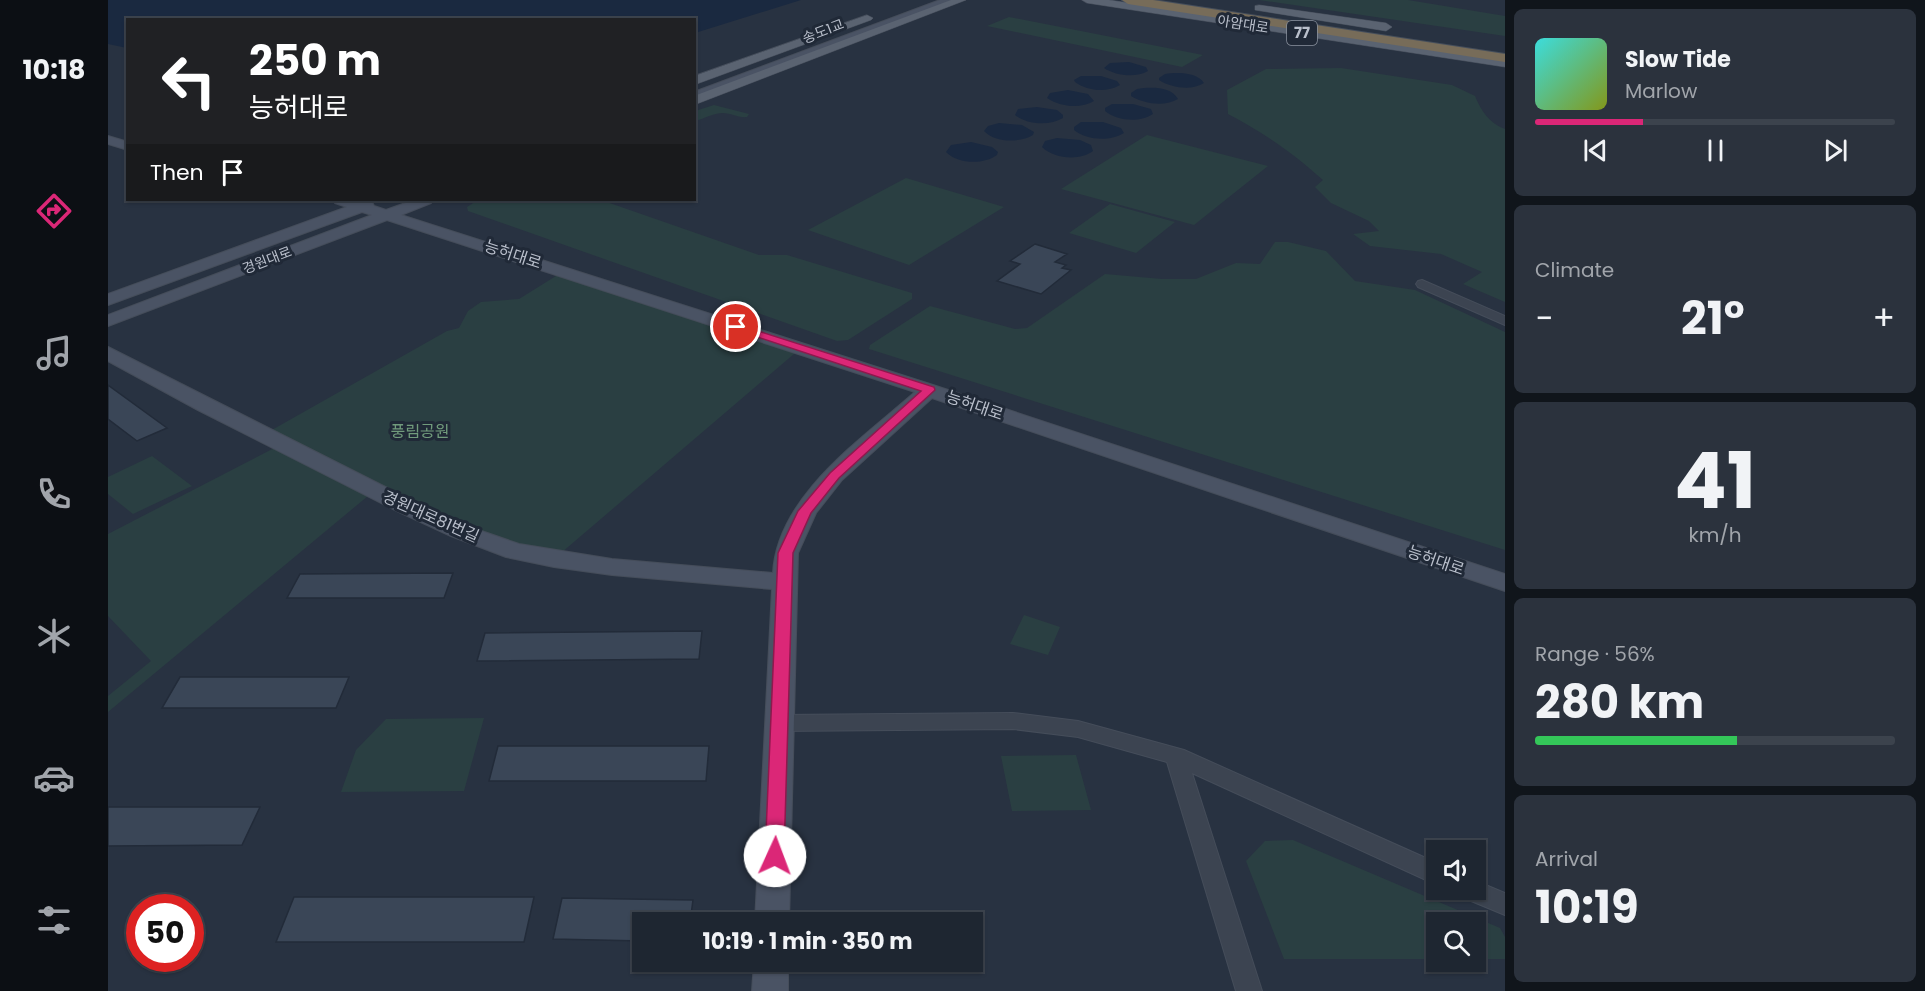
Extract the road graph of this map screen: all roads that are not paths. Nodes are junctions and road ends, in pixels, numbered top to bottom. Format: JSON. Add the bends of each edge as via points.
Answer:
{"nodes":[{"id":1,"x":915,"y":0,"type":"edge"},
{"id":2,"x":934,"y":0,"type":"edge"},
{"id":3,"x":949,"y":0,"type":"edge"},
{"id":4,"x":961,"y":0,"type":"edge"},
{"id":5,"x":1128,"y":0,"type":"edge"},
{"id":6,"x":1157,"y":0,"type":"edge"},
{"id":7,"x":1202,"y":0,"type":"edge"},
{"id":8,"x":1093,"y":1,"type":"edge"},
{"id":9,"x":1505,"y":45,"type":"edge"},
{"id":10,"x":1505,"y":52,"type":"edge"},
{"id":11,"x":1505,"y":58,"type":"edge"},
{"id":12,"x":1505,"y":63,"type":"edge"},
{"id":13,"x":696,"y":80,"type":"edge"},
{"id":14,"x":696,"y":87,"type":"edge"},
{"id":15,"x":696,"y":95,"type":"edge"},
{"id":16,"x":696,"y":100,"type":"edge"},
{"id":17,"x":344,"y":201,"type":"edge"},
{"id":18,"x":420,"y":201,"type":"edge"},
{"id":19,"x":364,"y":206,"type":"junction"},
{"id":20,"x":386,"y":207,"type":"edge"},
{"id":21,"x":227,"y":257,"type":"junction"},
{"id":22,"x":249,"y":267,"type":"junction"},
{"id":23,"x":1422,"y":284,"type":"dead end"},
{"id":24,"x":108,"y":300,"type":"edge"},
{"id":25,"x":108,"y":321,"type":"edge"},
{"id":26,"x":1505,"y":321,"type":"edge"},
{"id":27,"x":108,"y":353,"type":"edge"},
{"id":28,"x":929,"y":390,"type":"junction"},
{"id":29,"x":783,"y":582,"type":"junction"},
{"id":30,"x":1505,"y":583,"type":"edge"},
{"id":31,"x":780,"y":723,"type":"junction"},
{"id":32,"x":1176,"y":756,"type":"junction"},
{"id":33,"x":1426,"y":869,"type":"edge"},
{"id":34,"x":1486,"y":896,"type":"edge"},
{"id":35,"x":1505,"y":904,"type":"edge"},
{"id":36,"x":772,"y":912,"type":"edge"},
{"id":37,"x":771,"y":972,"type":"edge"},
{"id":38,"x":770,"y":991,"type":"edge"},
{"id":39,"x":1249,"y":991,"type":"edge"}],
"edges":[{"from":1,"to":13,"type":"main road"},
{"from":2,"to":14,"type":"main road","name":"송도1교"},
{"from":3,"to":15,"type":"main road","name":"송도1교"},
{"from":4,"to":16,"type":"main road"},
{"from":5,"to":11,"type":"highway","name":"아암대로"},
{"from":6,"to":10,"type":"highway","name":"아암대로"},
{"from":7,"to":9,"type":"main road","name":"아암대로","number":"77"},
{"from":8,"to":12,"type":"main road","name":"아암대로","number":"77"},
{"from":17,"to":19,"type":"main road","name":"능허대로"},
{"from":18,"to":20,"type":"main road","name":"경원대로"},
{"from":19,"to":20,"type":"main road","name":"능허대로"},
{"from":19,"to":21,"type":"main road","name":"경원대로"},
{"from":20,"to":22,"type":"main road","name":"경원대로"},
{"from":20,"to":28,"type":"main road","name":"능허대로"},
{"from":21,"to":22,"type":"main road","via":[[262,253],[261,260]]},
{"from":21,"to":24,"type":"main road","name":"경원대로"},
{"from":22,"to":25,"type":"main road","name":"경원대로"},
{"from":23,"to":26,"type":"street"},
{"from":27,"to":29,"type":"main road","name":"경원대로81번길","via":[[405,506],[514,551],[612,567]]},
{"from":28,"to":29,"type":"main road","via":[[834,475],[805,511],[786,553]]},
{"from":28,"to":30,"type":"main road","name":"능허대로"},
{"from":29,"to":31,"type":"main road"},
{"from":31,"to":32,"type":"street","via":[[1013,721],[1078,729]]},
{"from":31,"to":36,"type":"main road"},
{"from":32,"to":33,"type":"street"},
{"from":32,"to":39,"type":"street"},
{"from":34,"to":35,"type":"street"},
{"from":37,"to":38,"type":"main road"}]}
